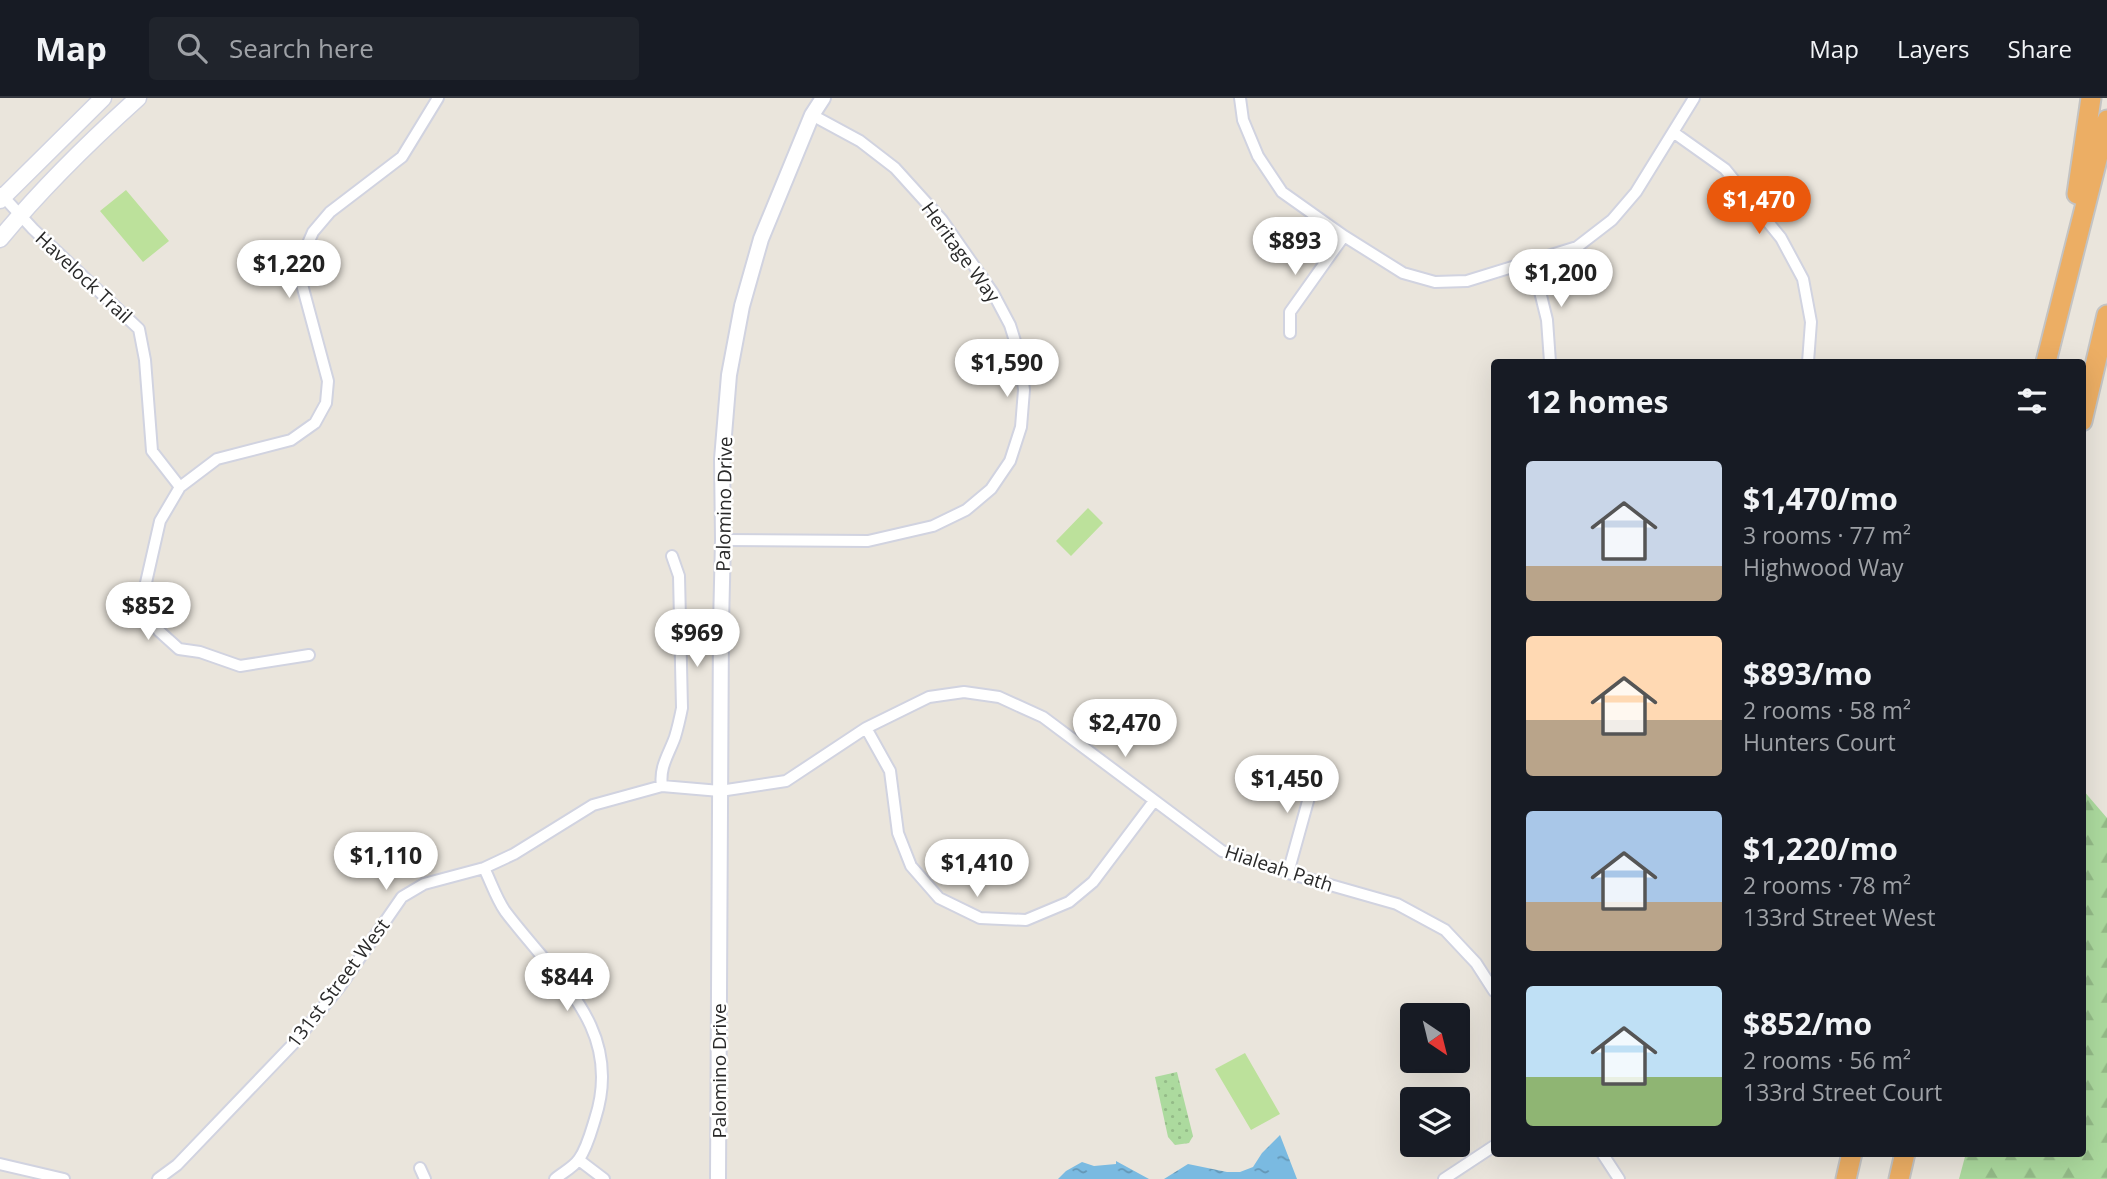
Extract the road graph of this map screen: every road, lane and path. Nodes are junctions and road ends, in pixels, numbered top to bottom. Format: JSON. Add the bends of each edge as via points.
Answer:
{"nodes":[{"id":1,"x":103,"y":98,"type":"edge"},
{"id":2,"x":138,"y":98,"type":"edge"},
{"id":3,"x":438,"y":98,"type":"edge"},
{"id":4,"x":823,"y":98,"type":"edge"},
{"id":5,"x":1241,"y":98,"type":"edge"},
{"id":6,"x":1694,"y":98,"type":"edge"},
{"id":7,"x":2091,"y":98,"type":"edge"},
{"id":8,"x":812,"y":116,"type":"junction"},
{"id":9,"x":2107,"y":120,"type":"edge"},
{"id":10,"x":1673,"y":132,"type":"junction"},
{"id":11,"x":1,"y":196,"type":"edge"},
{"id":12,"x":20,"y":215,"type":"junction"},
{"id":13,"x":1344,"y":236,"type":"junction"},
{"id":14,"x":0,"y":239,"type":"edge"},
{"id":15,"x":1533,"y":262,"type":"junction"},
{"id":16,"x":2061,"y":303,"type":"junction"},
{"id":17,"x":2107,"y":315,"type":"edge"},
{"id":18,"x":1290,"y":333,"type":"dead end"},
{"id":19,"x":1550,"y":359,"type":"edge"},
{"id":20,"x":1808,"y":359,"type":"edge"},
{"id":21,"x":2047,"y":359,"type":"edge"},
{"id":22,"x":2107,"y":365,"type":"edge"},
{"id":23,"x":2086,"y":404,"type":"edge"},
{"id":24,"x":2086,"y":419,"type":"edge"},
{"id":25,"x":180,"y":487,"type":"junction"},
{"id":26,"x":723,"y":540,"type":"junction"},
{"id":27,"x":672,"y":556,"type":"dead end"},
{"id":28,"x":309,"y":654,"type":"dead end"},
{"id":29,"x":866,"y":728,"type":"junction"},
{"id":30,"x":1318,"y":765,"type":"dead end"},
{"id":31,"x":662,"y":786,"type":"junction"},
{"id":32,"x":720,"y":791,"type":"junction"},
{"id":33,"x":1154,"y":801,"type":"junction"},
{"id":34,"x":484,"y":868,"type":"junction"},
{"id":35,"x":1288,"y":873,"type":"junction"},
{"id":36,"x":1491,"y":986,"type":"edge"},
{"id":37,"x":1491,"y":1148,"type":"edge"},
{"id":38,"x":1605,"y":1157,"type":"edge"},
{"id":39,"x":1851,"y":1157,"type":"edge"},
{"id":40,"x":1904,"y":1157,"type":"edge"},
{"id":41,"x":579,"y":1160,"type":"junction"},
{"id":42,"x":0,"y":1164,"type":"edge"},
{"id":43,"x":64,"y":1179,"type":"edge"},
{"id":44,"x":158,"y":1179,"type":"edge"},
{"id":45,"x":555,"y":1179,"type":"edge"},
{"id":46,"x":604,"y":1179,"type":"edge"},
{"id":47,"x":719,"y":1179,"type":"edge"},
{"id":48,"x":1444,"y":1179,"type":"edge"},
{"id":49,"x":1619,"y":1179,"type":"edge"},
{"id":50,"x":1846,"y":1179,"type":"edge"},
{"id":51,"x":1899,"y":1179,"type":"edge"}],
"edges":[{"from":1,"to":11,"type":"main road"},
{"from":2,"to":12,"type":"main road"},
{"from":3,"to":25,"type":"street","via":[[402,157],[330,212],[313,232],[303,255],[300,277],[328,381],[326,403],[315,423],[291,440],[218,459]]},
{"from":4,"to":8,"type":"street","name":"Palomino Drive"},
{"from":5,"to":13,"type":"street","via":[[1243,120],[1258,156],[1282,192]]},
{"from":6,"to":10,"type":"street"},
{"from":7,"to":16,"type":"highway"},
{"from":8,"to":26,"type":"street","name":"Palomino Drive","via":[[761,239],[742,306],[729,375],[722,459]]},
{"from":8,"to":26,"type":"street","name":"Heritage Way","via":[[860,141],[895,168],[942,220],[993,293],[1020,357],[1024,390],[1021,428],[1010,461],[991,489],[966,510],[933,526],[868,541]]},
{"from":9,"to":16,"type":"highway"},
{"from":10,"to":15,"type":"street","via":[[1636,192],[1612,220],[1577,247]]},
{"from":10,"to":20,"type":"street","via":[[1725,169],[1781,238],[1803,279],[1811,322]]},
{"from":11,"to":12,"type":"street","name":"Havelock Trail"},
{"from":12,"to":14,"type":"main road"},
{"from":12,"to":25,"type":"street","name":"Havelock Trail","via":[[139,329],[152,451]]},
{"from":13,"to":15,"type":"street","via":[[1404,273],[1435,282],[1467,282]]},
{"from":13,"to":18,"type":"street","via":[[1290,312]]},
{"from":15,"to":19,"type":"street","via":[[1547,320]]},
{"from":16,"to":21,"type":"highway"},
{"from":17,"to":23,"type":"highway"},
{"from":22,"to":24,"type":"highway"},
{"from":25,"to":28,"type":"street","via":[[160,521],[145,587],[147,610],[159,631],[179,649],[240,666]]},
{"from":26,"to":32,"type":"street","name":"Palomino Drive"},
{"from":27,"to":31,"type":"street","via":[[679,576],[682,709],[664,760]]},
{"from":29,"to":32,"type":"street","name":"Hialeah Path","via":[[786,780]]},
{"from":29,"to":33,"type":"street","name":"Hialeah Path","via":[[929,697],[964,692],[999,697],[1043,717]]},
{"from":29,"to":33,"type":"street","via":[[890,771],[898,833],[911,866],[939,898],[980,918],[1027,919],[1069,902],[1093,881]]},
{"from":30,"to":35,"type":"street"},
{"from":31,"to":32,"type":"street","name":"131st Street West"},
{"from":31,"to":34,"type":"street","name":"131st Street West","via":[[593,805]]},
{"from":32,"to":47,"type":"street","name":"Palomino Drive"},
{"from":33,"to":35,"type":"street","name":"Hialeah Path","via":[[1222,852]]},
{"from":34,"to":41,"type":"street","via":[[503,908],[578,1000],[597,1040],[603,1072],[601,1101]]},
{"from":34,"to":44,"type":"street","name":"131st Street West","via":[[424,884],[402,897],[294,1043],[177,1165]]},
{"from":35,"to":36,"type":"street","name":"Hialeah Path","via":[[1397,904],[1445,930]]},
{"from":37,"to":48,"type":"street"},
{"from":38,"to":49,"type":"street"},
{"from":39,"to":50,"type":"highway"},
{"from":40,"to":51,"type":"highway"},
{"from":41,"to":45,"type":"street"},
{"from":41,"to":46,"type":"street"},
{"from":42,"to":43,"type":"street"}]}
